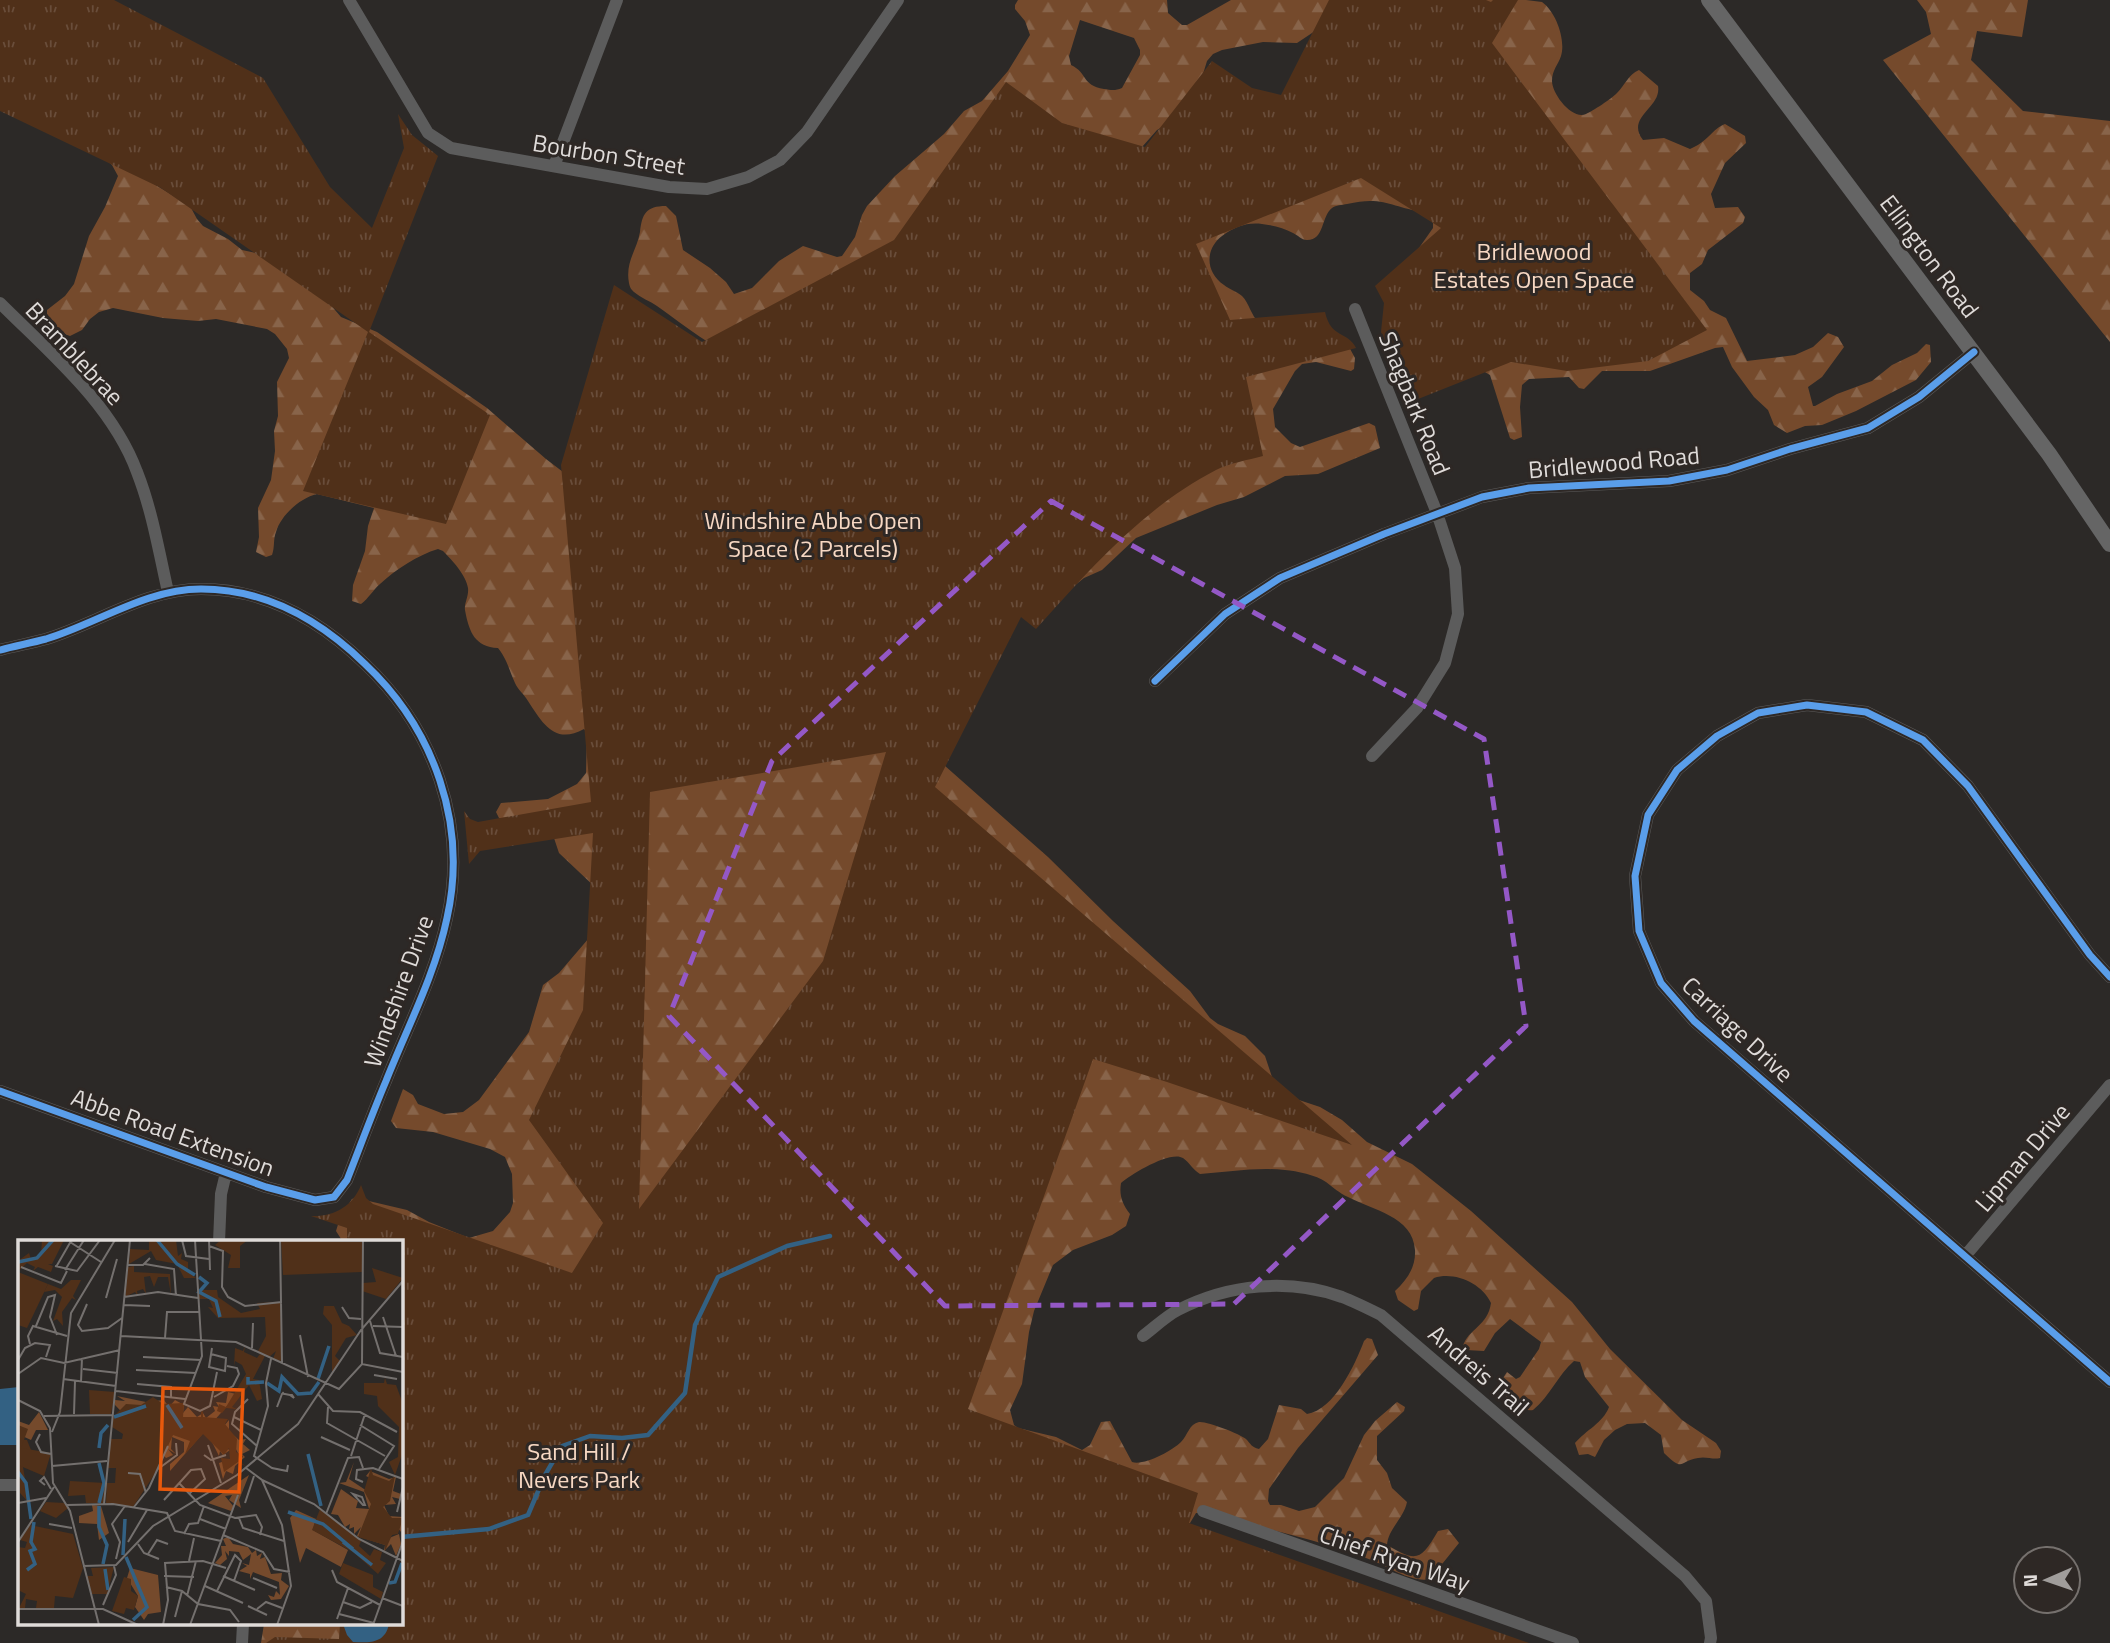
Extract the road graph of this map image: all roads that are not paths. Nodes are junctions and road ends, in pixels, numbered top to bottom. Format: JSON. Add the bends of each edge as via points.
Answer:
{"nodes":[{"id":1,"x":349,"y":0,"type":"edge"},
{"id":2,"x":617,"y":0,"type":"edge"},
{"id":3,"x":898,"y":0,"type":"edge"},
{"id":4,"x":1709,"y":0,"type":"edge"},
{"id":5,"x":554,"y":166,"type":"junction"},
{"id":6,"x":0,"y":303,"type":"edge"},
{"id":7,"x":1355,"y":309,"type":"dead end"},
{"id":8,"x":1974,"y":352,"type":"junction"},
{"id":9,"x":1437,"y":513,"type":"junction"},
{"id":10,"x":2110,"y":544,"type":"edge"},
{"id":11,"x":168,"y":592,"type":"junction"},
{"id":12,"x":0,"y":650,"type":"edge"},
{"id":13,"x":1155,"y":681,"type":"dead end"},
{"id":14,"x":1372,"y":756,"type":"dead end"},
{"id":15,"x":2110,"y":977,"type":"edge"},
{"id":16,"x":2110,"y":1084,"type":"edge"},
{"id":17,"x":0,"y":1091,"type":"edge"},
{"id":18,"x":226,"y":1173,"type":"junction"},
{"id":19,"x":334,"y":1197,"type":"joint"},
{"id":20,"x":219,"y":1240,"type":"edge"},
{"id":21,"x":1965,"y":1256,"type":"junction"},
{"id":22,"x":1143,"y":1336,"type":"dead end"},
{"id":23,"x":2110,"y":1382,"type":"edge"},
{"id":24,"x":0,"y":1485,"type":"edge"},
{"id":25,"x":18,"y":1485,"type":"edge"},
{"id":26,"x":1203,"y":1511,"type":"dead end"},
{"id":27,"x":1573,"y":1643,"type":"edge"},
{"id":28,"x":1710,"y":1643,"type":"edge"}],
"edges":[{"from":1,"to":5,"type":"street","name":"Bourbon Street","via":[[428,133],[451,148]]},
{"from":2,"to":5,"type":"street"},
{"from":3,"to":5,"type":"street","name":"Bourbon Street","via":[[807,132],[780,160],[748,177],[707,189],[669,187]]},
{"from":4,"to":8,"type":"main road","name":"Ellington Road"},
{"from":6,"to":11,"type":"street","name":"Bramblebrae","via":[[113,424],[137,471]]},
{"from":7,"to":9,"type":"street","name":"Shagbark Road"},
{"from":8,"to":9,"type":"street","name":"Bridlewood Road","via":[[1919,397],[1868,428],[1727,470],[1669,481],[1530,488],[1482,497]]},
{"from":8,"to":10,"type":"main road","name":"Ellington Road"},
{"from":9,"to":13,"type":"street","name":"Bridlewood Road","via":[[1280,578],[1225,614]]},
{"from":9,"to":14,"type":"street","name":"Shagbark Road","via":[[1455,568],[1458,614],[1445,663],[1417,708]]},
{"from":11,"to":12,"type":"street","name":"Windshire Drive","via":[[47,638]]},
{"from":11,"to":19,"type":"street","name":"Windshire Drive","via":[[201,589],[263,598],[329,631],[388,685],[429,749],[444,792],[453,873],[447,918],[435,960],[347,1180]]},
{"from":15,"to":21,"type":"street","name":"Carriage Drive","via":[[1968,786],[1923,740],[1866,712],[1807,705],[1758,713],[1717,736],[1676,770],[1648,815],[1635,876],[1639,931],[1661,983],[1694,1021]]},
{"from":16,"to":21,"type":"street","name":"Lipman Drive"},
{"from":17,"to":18,"type":"street","name":"Abbe Road Extension"},
{"from":18,"to":19,"type":"street","name":"Abbe Road Extension","via":[[315,1200]]},
{"from":18,"to":20,"type":"street"},
{"from":21,"to":23,"type":"street","name":"Carriage Drive"},
{"from":22,"to":28,"type":"street","name":"Andreis Trail","via":[[1176,1311],[1244,1288],[1292,1285],[1342,1297],[1381,1315],[1685,1576],[1706,1601]]},
{"from":24,"to":25,"type":"street"},
{"from":26,"to":27,"type":"street","name":"Chief Ryan Way"}]}
